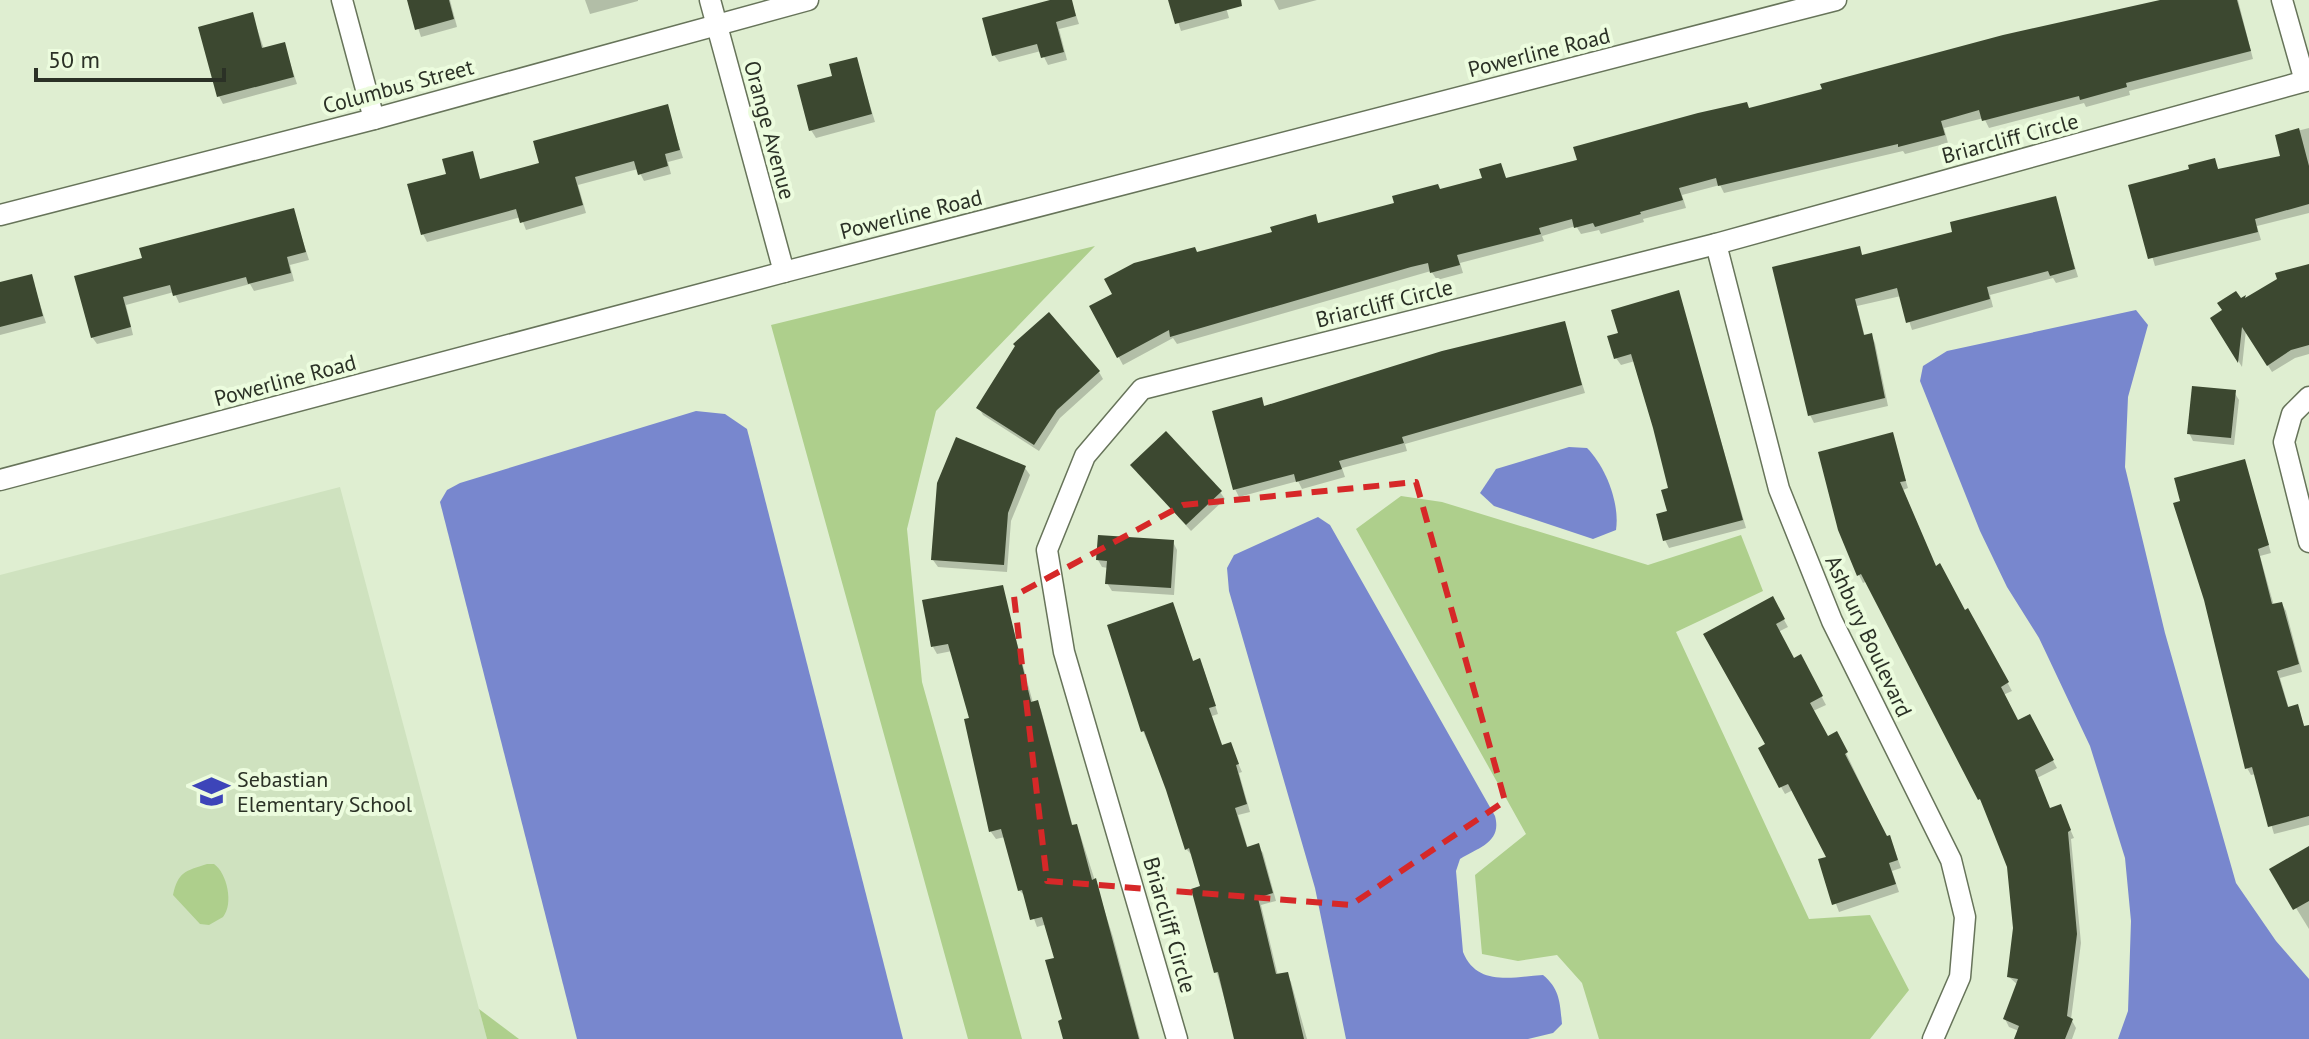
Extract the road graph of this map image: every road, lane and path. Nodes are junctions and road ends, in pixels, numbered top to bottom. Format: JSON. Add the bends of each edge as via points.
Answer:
{"nodes":[{"id":1,"x":342,"y":0,"type":"edge"},
{"id":2,"x":710,"y":0,"type":"edge"},
{"id":3,"x":808,"y":0,"type":"edge"},
{"id":4,"x":1836,"y":0,"type":"edge"},
{"id":5,"x":2282,"y":0,"type":"edge"},
{"id":6,"x":717,"y":23,"type":"junction"},
{"id":7,"x":2307,"y":81,"type":"edge"},
{"id":8,"x":374,"y":119,"type":"junction"},
{"id":9,"x":0,"y":215,"type":"edge"},
{"id":10,"x":1716,"y":244,"type":"junction"},
{"id":11,"x":784,"y":272,"type":"junction"},
{"id":12,"x":2309,"y":397,"type":"edge"},
{"id":13,"x":0,"y":480,"type":"edge"},
{"id":14,"x":2309,"y":542,"type":"edge"},
{"id":15,"x":1177,"y":1039,"type":"edge"},
{"id":16,"x":1933,"y":1039,"type":"edge"}],
"edges":[{"from":1,"to":8,"type":"street"},
{"from":2,"to":6,"type":"street","name":"Orange Avenue"},
{"from":3,"to":6,"type":"street","name":"Columbus Street"},
{"from":4,"to":11,"type":"street","name":"Powerline Road"},
{"from":5,"to":7,"type":"street"},
{"from":6,"to":8,"type":"street","name":"Columbus Street"},
{"from":6,"to":11,"type":"street","name":"Orange Avenue"},
{"from":7,"to":10,"type":"street","name":"Briarcliff Circle"},
{"from":8,"to":9,"type":"street","name":"Columbus Street"},
{"from":10,"to":15,"type":"street","name":"Briarcliff Circle","via":[[1142,389],[1085,456],[1047,550],[1064,652]]},
{"from":10,"to":16,"type":"street","name":"Ashbury Boulevard","via":[[1779,489],[1832,621],[1951,860],[1965,917],[1960,977]]},
{"from":11,"to":13,"type":"street","name":"Powerline Road"},
{"from":12,"to":14,"type":"street","via":[[2292,414],[2284,442]]}]}
